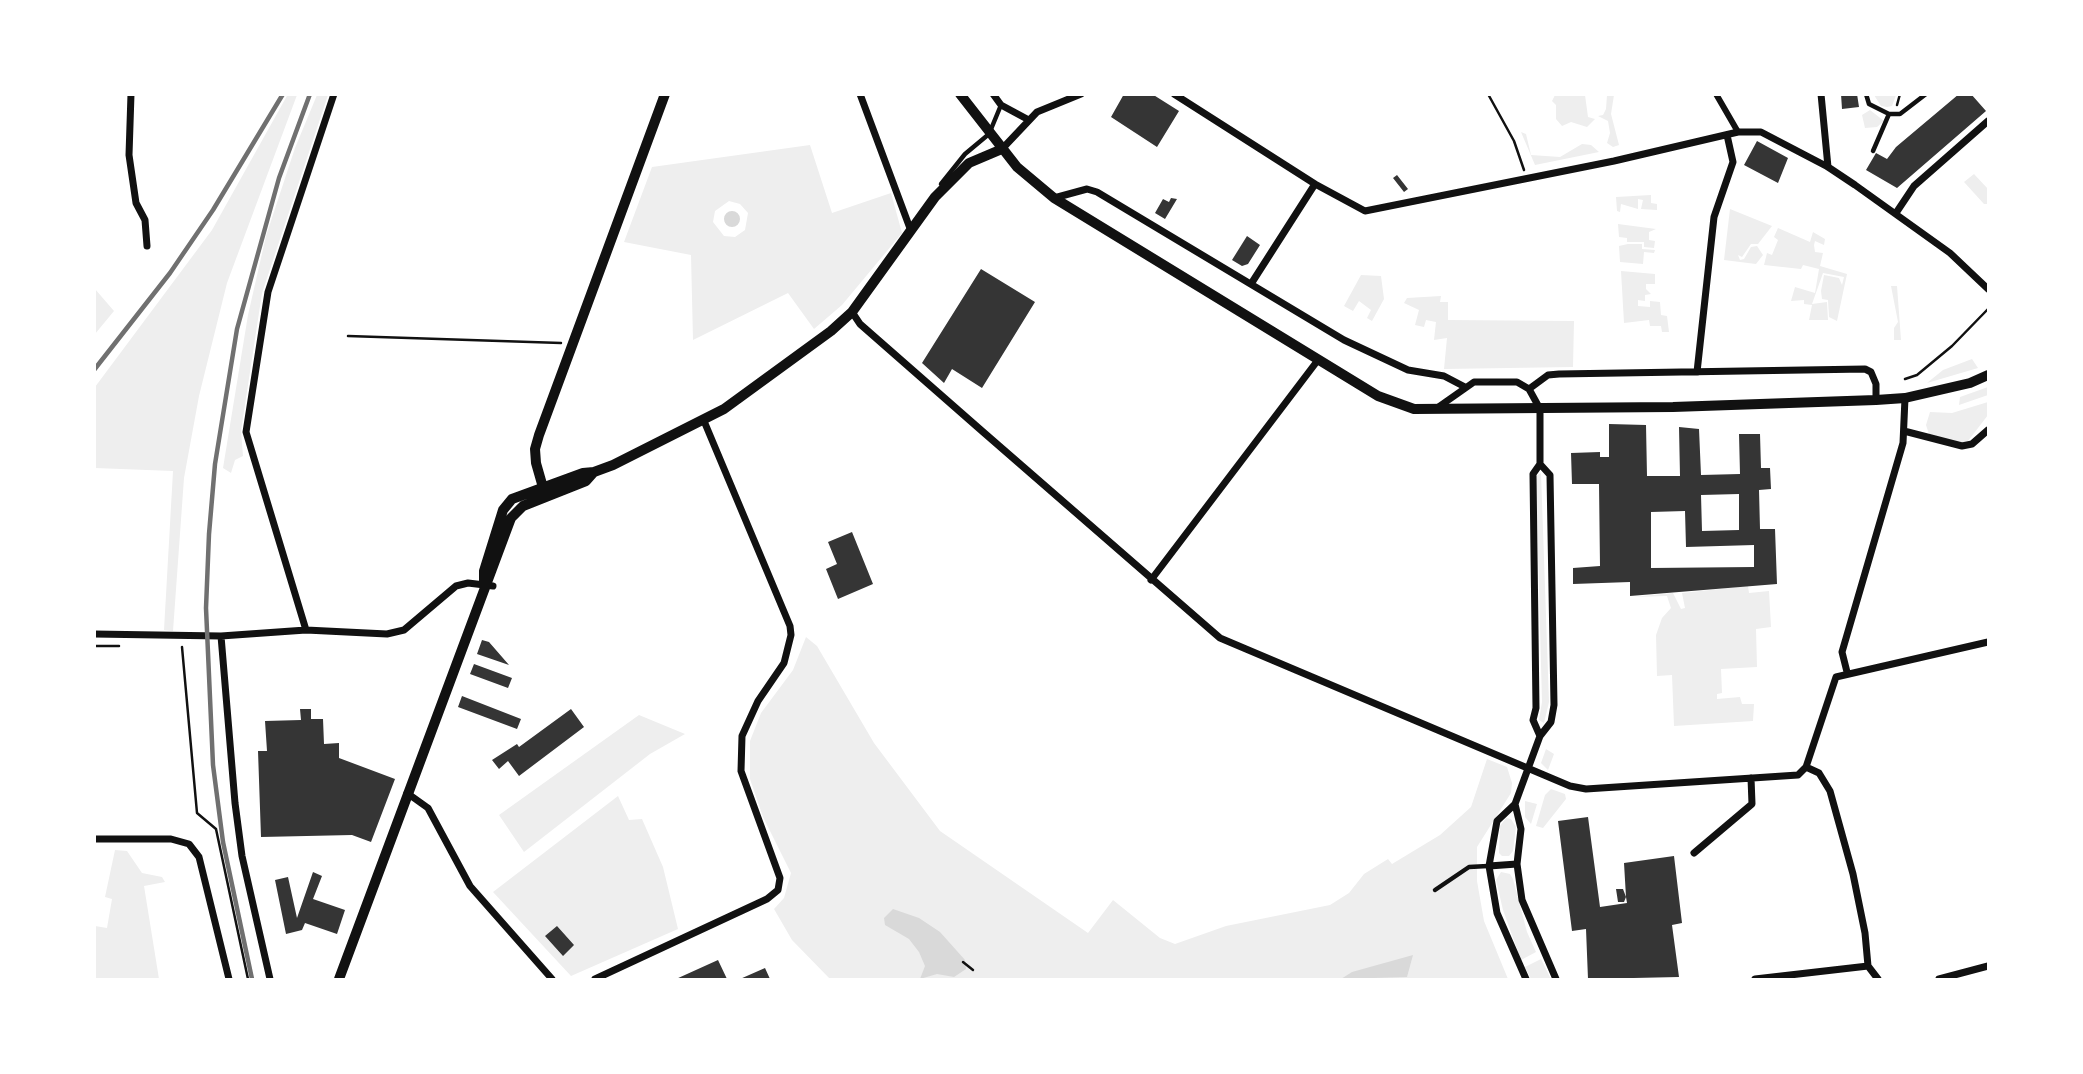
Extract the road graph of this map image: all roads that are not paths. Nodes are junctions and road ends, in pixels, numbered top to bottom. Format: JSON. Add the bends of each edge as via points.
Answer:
{"nodes":[{"id":1,"x":131,"y":94,"type":"edge"},
{"id":2,"x":334,"y":94,"type":"edge"},
{"id":3,"x":665,"y":94,"type":"edge"},
{"id":4,"x":860,"y":94,"type":"edge"},
{"id":5,"x":960,"y":94,"type":"edge"},
{"id":6,"x":993,"y":94,"type":"edge"},
{"id":7,"x":1081,"y":94,"type":"edge"},
{"id":8,"x":1174,"y":94,"type":"edge"},
{"id":9,"x":1716,"y":94,"type":"edge"},
{"id":10,"x":1821,"y":94,"type":"edge"},
{"id":11,"x":1866,"y":94,"type":"edge"},
{"id":12,"x":1926,"y":94,"type":"edge"},
{"id":13,"x":1000,"y":105,"type":"junction"},
{"id":14,"x":1889,"y":114,"type":"junction"},
{"id":15,"x":1027,"y":119,"type":"junction"},
{"id":16,"x":1989,"y":121,"type":"edge"},
{"id":17,"x":1738,"y":132,"type":"junction"},
{"id":18,"x":989,"y":134,"type":"junction"},
{"id":19,"x":1727,"y":135,"type":"junction"},
{"id":20,"x":1002,"y":149,"type":"junction"},
{"id":21,"x":1873,"y":151,"type":"dead end"},
{"id":22,"x":1828,"y":167,"type":"junction"},
{"id":23,"x":1315,"y":184,"type":"junction"},
{"id":24,"x":935,"y":197,"type":"junction"},
{"id":25,"x":1054,"y":198,"type":"junction"},
{"id":26,"x":1896,"y":213,"type":"junction"},
{"id":27,"x":912,"y":233,"type":"junction"},
{"id":28,"x":147,"y":246,"type":"dead end"},
{"id":29,"x":1251,"y":284,"type":"junction"},
{"id":30,"x":1989,"y":289,"type":"edge"},
{"id":31,"x":852,"y":312,"type":"junction"},
{"id":32,"x":1318,"y":360,"type":"junction"},
{"id":33,"x":1698,"y":372,"type":"junction"},
{"id":34,"x":1989,"y":375,"type":"edge"},
{"id":35,"x":1465,"y":387,"type":"junction"},
{"id":36,"x":1529,"y":389,"type":"junction"},
{"id":37,"x":1905,"y":398,"type":"junction"},
{"id":38,"x":1876,"y":400,"type":"junction"},
{"id":39,"x":1540,"y":409,"type":"junction"},
{"id":40,"x":1434,"y":411,"type":"junction"},
{"id":41,"x":704,"y":421,"type":"junction"},
{"id":42,"x":1989,"y":430,"type":"edge"},
{"id":43,"x":1905,"y":431,"type":"junction"},
{"id":44,"x":1540,"y":464,"type":"junction"},
{"id":45,"x":545,"y":492,"type":"junction"},
{"id":46,"x":1151,"y":580,"type":"junction"},
{"id":47,"x":489,"y":585,"type":"junction"},
{"id":48,"x":306,"y":630,"type":"junction"},
{"id":49,"x":94,"y":634,"type":"edge"},
{"id":50,"x":221,"y":636,"type":"junction"},
{"id":51,"x":1989,"y":642,"type":"edge"},
{"id":52,"x":1847,"y":672,"type":"junction"},
{"id":53,"x":1540,"y":736,"type":"junction"},
{"id":54,"x":1807,"y":768,"type":"junction"},
{"id":55,"x":1528,"y":769,"type":"junction"},
{"id":56,"x":1751,"y":778,"type":"junction"},
{"id":57,"x":407,"y":793,"type":"junction"},
{"id":58,"x":1515,"y":804,"type":"junction"},
{"id":59,"x":94,"y":839,"type":"edge"},
{"id":60,"x":1694,"y":853,"type":"dead end"},
{"id":61,"x":1517,"y":864,"type":"junction"},
{"id":62,"x":1489,"y":866,"type":"junction"},
{"id":63,"x":1434,"y":890,"type":"dead end"},
{"id":64,"x":1868,"y":966,"type":"junction"},
{"id":65,"x":1989,"y":966,"type":"edge"},
{"id":66,"x":229,"y":979,"type":"edge"},
{"id":67,"x":270,"y":979,"type":"edge"},
{"id":68,"x":338,"y":979,"type":"edge"},
{"id":69,"x":552,"y":979,"type":"edge"},
{"id":70,"x":595,"y":979,"type":"edge"},
{"id":71,"x":1526,"y":979,"type":"edge"},
{"id":72,"x":1556,"y":979,"type":"edge"},
{"id":73,"x":1755,"y":979,"type":"edge"},
{"id":74,"x":1878,"y":979,"type":"edge"},
{"id":75,"x":1939,"y":979,"type":"edge"}],
"edges":[{"from":1,"to":28,"type":"street","via":[[129,155]]},
{"from":2,"to":48,"type":"street","via":[[268,292],[246,432]]},
{"from":3,"to":45,"type":"main road","via":[[535,449]]},
{"from":4,"to":27,"type":"street"},
{"from":5,"to":18,"type":"main road"},
{"from":6,"to":13,"type":"street"},
{"from":7,"to":15,"type":"street","via":[[1042,108]]},
{"from":8,"to":23,"type":"street"},
{"from":9,"to":17,"type":"street"},
{"from":10,"to":22,"type":"street"},
{"from":11,"to":14,"type":"lane","via":[[1869,104]]},
{"from":12,"to":14,"type":"lane","via":[[1900,114]]},
{"from":13,"to":15,"type":"street"},
{"from":13,"to":18,"type":"lane"},
{"from":14,"to":21,"type":"lane"},
{"from":15,"to":20,"type":"street"},
{"from":16,"to":26,"type":"street","via":[[1914,186]]},
{"from":17,"to":19,"type":"street"},
{"from":17,"to":22,"type":"street","via":[[1773,136]]},
{"from":18,"to":20,"type":"main road"},
{"from":18,"to":24,"type":"lane","via":[[962,157]]},
{"from":19,"to":23,"type":"street","via":[[1374,211],[1351,205]]},
{"from":19,"to":33,"type":"street","via":[[1733,162],[1714,217]]},
{"from":20,"to":24,"type":"main road","via":[[969,163]]},
{"from":20,"to":25,"type":"main road"},
{"from":22,"to":26,"type":"street"},
{"from":23,"to":29,"type":"street"},
{"from":24,"to":27,"type":"main road"},
{"from":25,"to":29,"type":"street","via":[[1087,189],[1097,192]]},
{"from":25,"to":32,"type":"main road"},
{"from":26,"to":30,"type":"street"},
{"from":27,"to":31,"type":"main road"},
{"from":29,"to":35,"type":"street","via":[[1344,340],[1408,370],[1444,376]]},
{"from":31,"to":41,"type":"main road"},
{"from":31,"to":46,"type":"street","via":[[870,333]]},
{"from":32,"to":40,"type":"main road","via":[[1378,396]]},
{"from":32,"to":46,"type":"street"},
{"from":33,"to":36,"type":"street","via":[[1548,375]]},
{"from":33,"to":38,"type":"street","via":[[1865,369],[1876,384]]},
{"from":34,"to":37,"type":"main road"},
{"from":35,"to":36,"type":"street","via":[[1474,382],[1517,382]]},
{"from":35,"to":40,"type":"street"},
{"from":36,"to":39,"type":"street"},
{"from":37,"to":38,"type":"main road"},
{"from":37,"to":43,"type":"street"},
{"from":38,"to":39,"type":"main road"},
{"from":39,"to":40,"type":"main road"},
{"from":39,"to":44,"type":"street"},
{"from":41,"to":45,"type":"main road"},
{"from":41,"to":70,"type":"street","via":[[790,626],[784,663],[758,701],[742,736],[741,771],[780,878],[778,890]]},
{"from":42,"to":43,"type":"street","via":[[1962,446]]},
{"from":43,"to":52,"type":"street","via":[[1842,652]]},
{"from":44,"to":53,"type":"street","via":[[1533,474],[1533,720]]},
{"from":44,"to":53,"type":"street","via":[[1550,475],[1554,705],[1551,722]]},
{"from":45,"to":47,"type":"main road","via":[[503,510],[484,571]]},
{"from":46,"to":55,"type":"street","via":[[1236,647]]},
{"from":47,"to":48,"type":"street","via":[[456,586],[404,630],[387,634]]},
{"from":47,"to":57,"type":"main road"},
{"from":48,"to":50,"type":"street"},
{"from":49,"to":50,"type":"street"},
{"from":50,"to":67,"type":"street","via":[[242,856]]},
{"from":51,"to":52,"type":"street"},
{"from":52,"to":54,"type":"street","via":[[1832,682]]},
{"from":53,"to":55,"type":"street"},
{"from":54,"to":56,"type":"street","via":[[1798,775]]},
{"from":54,"to":64,"type":"street","via":[[1819,773],[1830,791],[1866,933]]},
{"from":55,"to":56,"type":"street","via":[[1586,789]]},
{"from":55,"to":58,"type":"street"},
{"from":56,"to":60,"type":"street","via":[[1752,804]]},
{"from":57,"to":68,"type":"main road"},
{"from":57,"to":69,"type":"street","via":[[428,808],[470,886]]},
{"from":58,"to":61,"type":"street","via":[[1521,829]]},
{"from":58,"to":62,"type":"street","via":[[1497,821]]},
{"from":59,"to":66,"type":"street","via":[[171,839],[189,844],[200,857]]},
{"from":61,"to":62,"type":"street"},
{"from":61,"to":72,"type":"street","via":[[1526,912]]},
{"from":62,"to":63,"type":"lane","via":[[1469,867]]},
{"from":62,"to":71,"type":"street","via":[[1497,913]]},
{"from":64,"to":73,"type":"street"},
{"from":64,"to":74,"type":"street"},
{"from":65,"to":75,"type":"street"}]}
